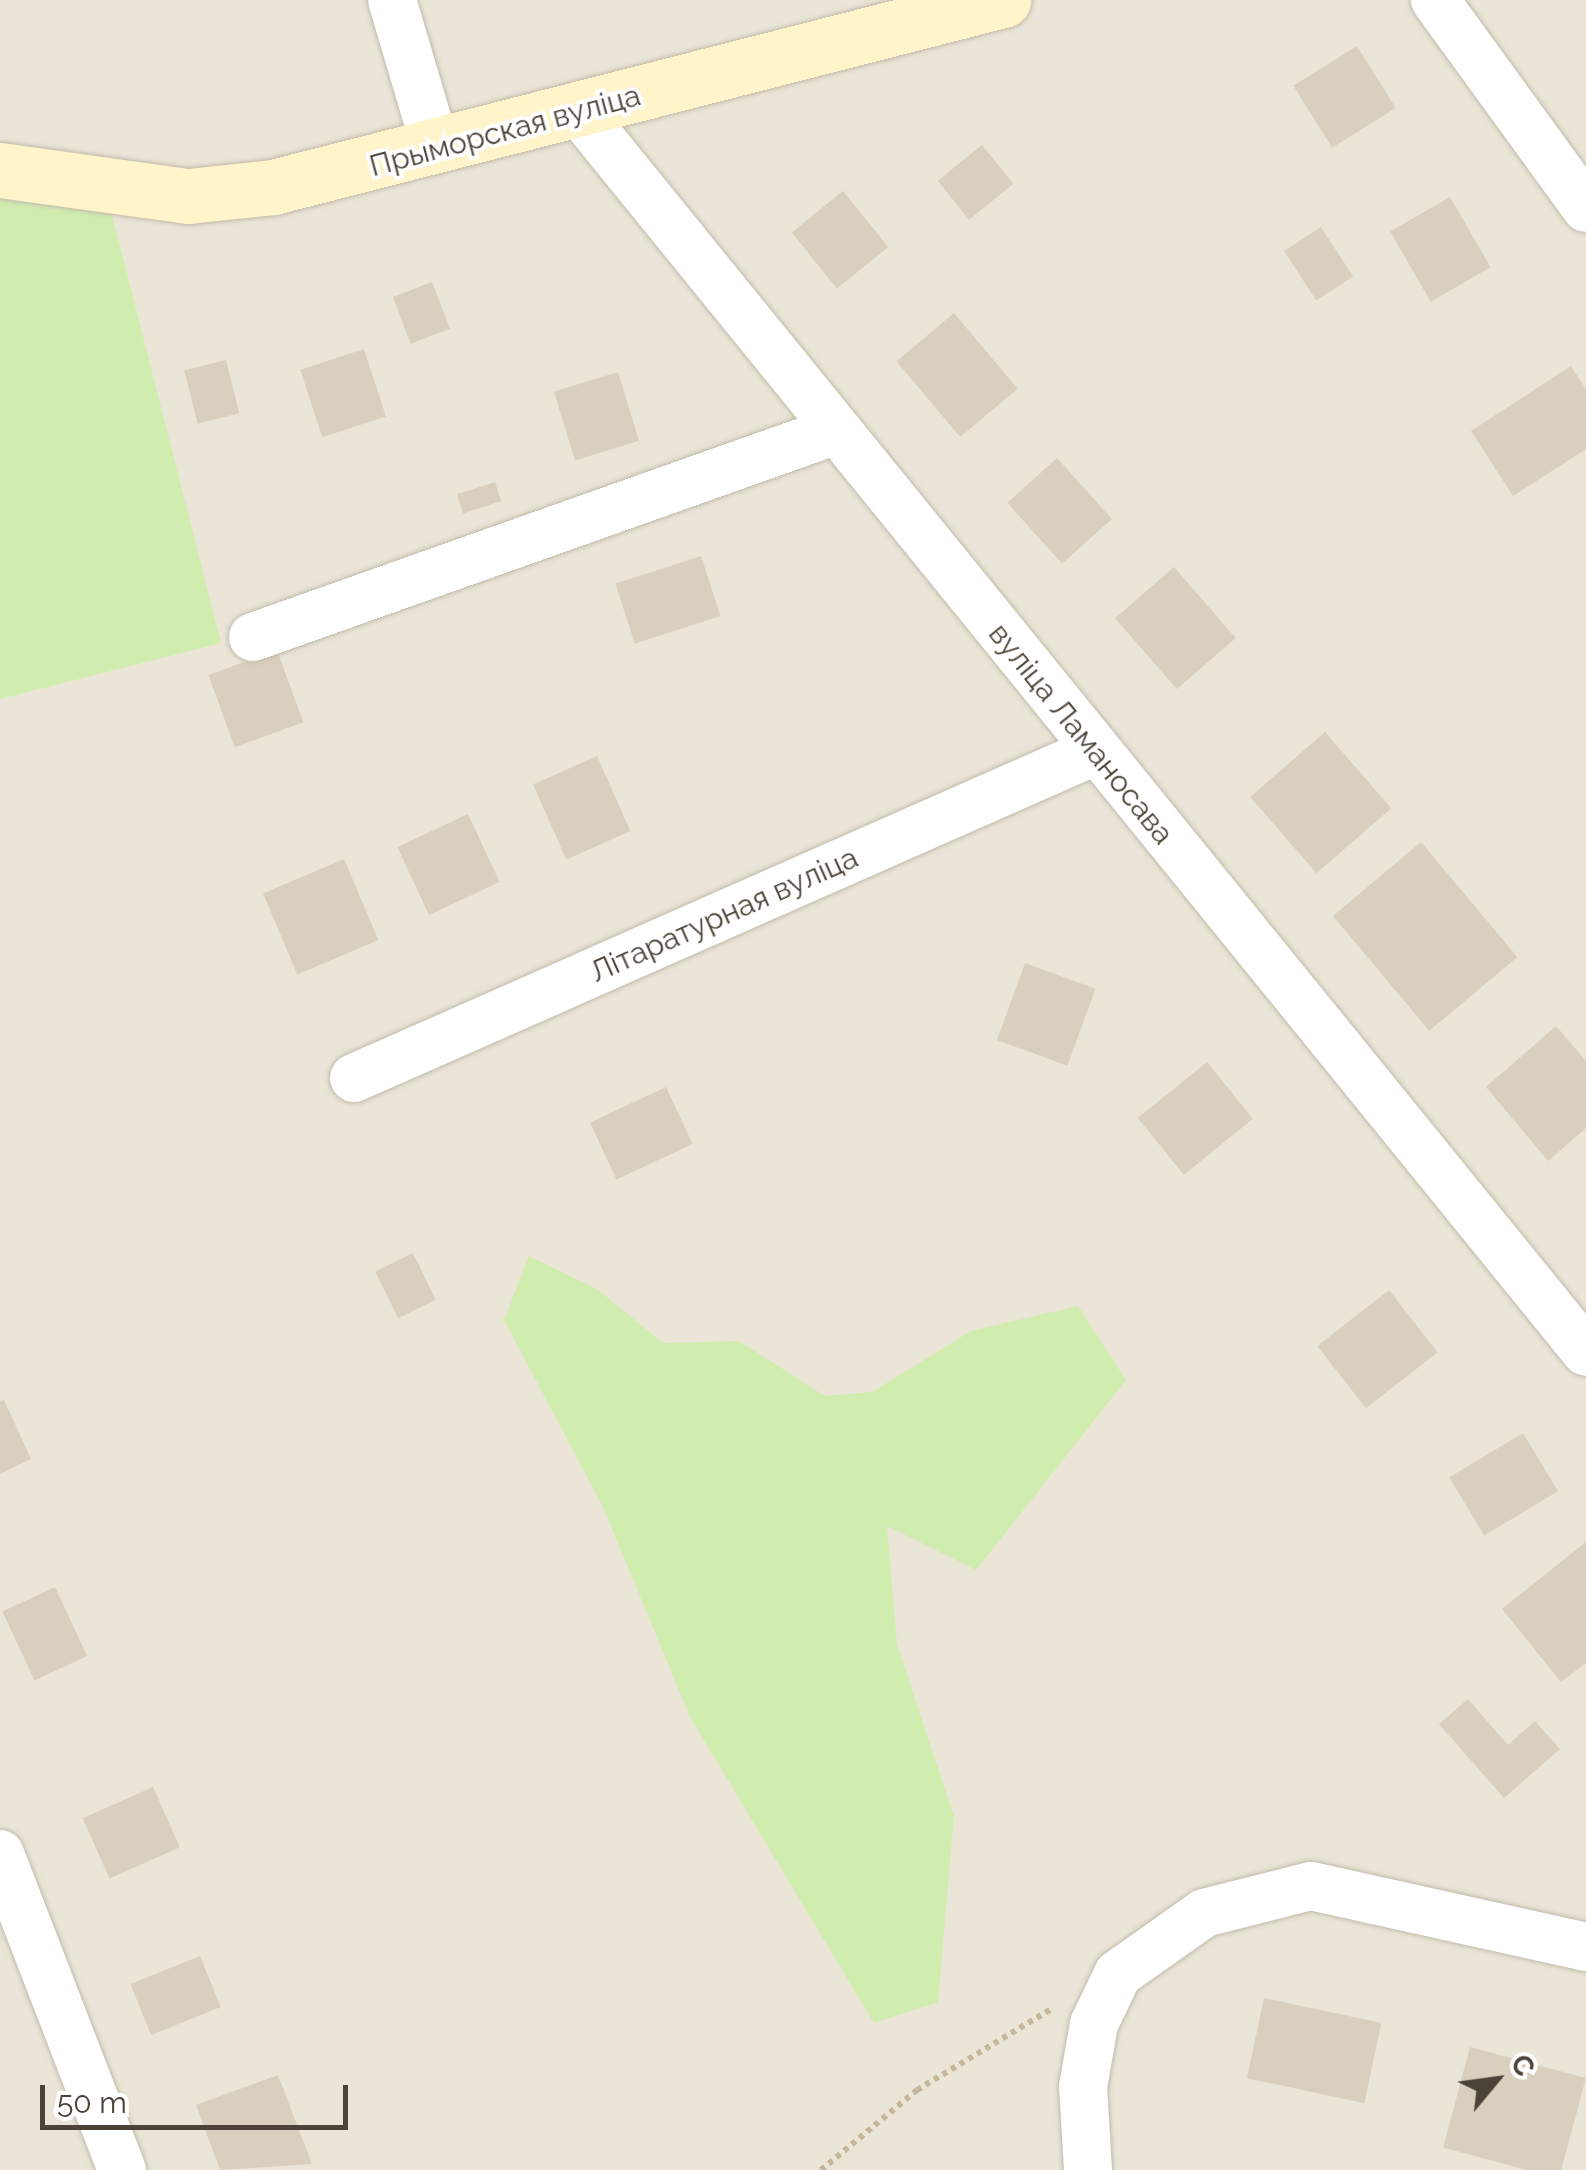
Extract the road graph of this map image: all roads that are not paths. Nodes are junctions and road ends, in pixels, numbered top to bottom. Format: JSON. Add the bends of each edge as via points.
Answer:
{"nodes":[{"id":1,"x":392,"y":0,"type":"edge"},
{"id":2,"x":1003,"y":0,"type":"edge"},
{"id":3,"x":1435,"y":0,"type":"edge"},
{"id":4,"x":580,"y":112,"type":"junction"},
{"id":5,"x":436,"y":149,"type":"junction"},
{"id":6,"x":0,"y":170,"type":"edge"},
{"id":7,"x":1586,"y":208,"type":"edge"},
{"id":8,"x":834,"y":431,"type":"junction"},
{"id":9,"x":253,"y":637,"type":"dead end"},
{"id":10,"x":1095,"y":751,"type":"junction"},
{"id":11,"x":354,"y":1078,"type":"dead end"},
{"id":12,"x":1586,"y":1352,"type":"edge"},
{"id":13,"x":0,"y":1854,"type":"edge"},
{"id":14,"x":1586,"y":1947,"type":"edge"},
{"id":15,"x":122,"y":2170,"type":"edge"},
{"id":16,"x":1088,"y":2170,"type":"edge"}],
"edges":[{"from":1,"to":5,"type":"street"},
{"from":2,"to":4,"type":"main road","name":"Прыморская вуліца"},
{"from":3,"to":7,"type":"street"},
{"from":4,"to":5,"type":"main road","name":"Прыморская вуліца"},
{"from":4,"to":8,"type":"street","name":"вуліца Ламаносава"},
{"from":5,"to":6,"type":"main road","name":"Прыморская вуліца","via":[[273,188],[188,196]]},
{"from":8,"to":9,"type":"street"},
{"from":8,"to":10,"type":"street","name":"вуліца Ламаносава"},
{"from":10,"to":11,"type":"street","name":"Літаратурная вуліца"},
{"from":10,"to":12,"type":"street","name":"вуліца Ламаносава"},
{"from":13,"to":15,"type":"street"},
{"from":14,"to":16,"type":"street","via":[[1311,1886],[1257,1893],[1156,1940],[1118,1974],[1094,2024],[1082,2087]]}]}
